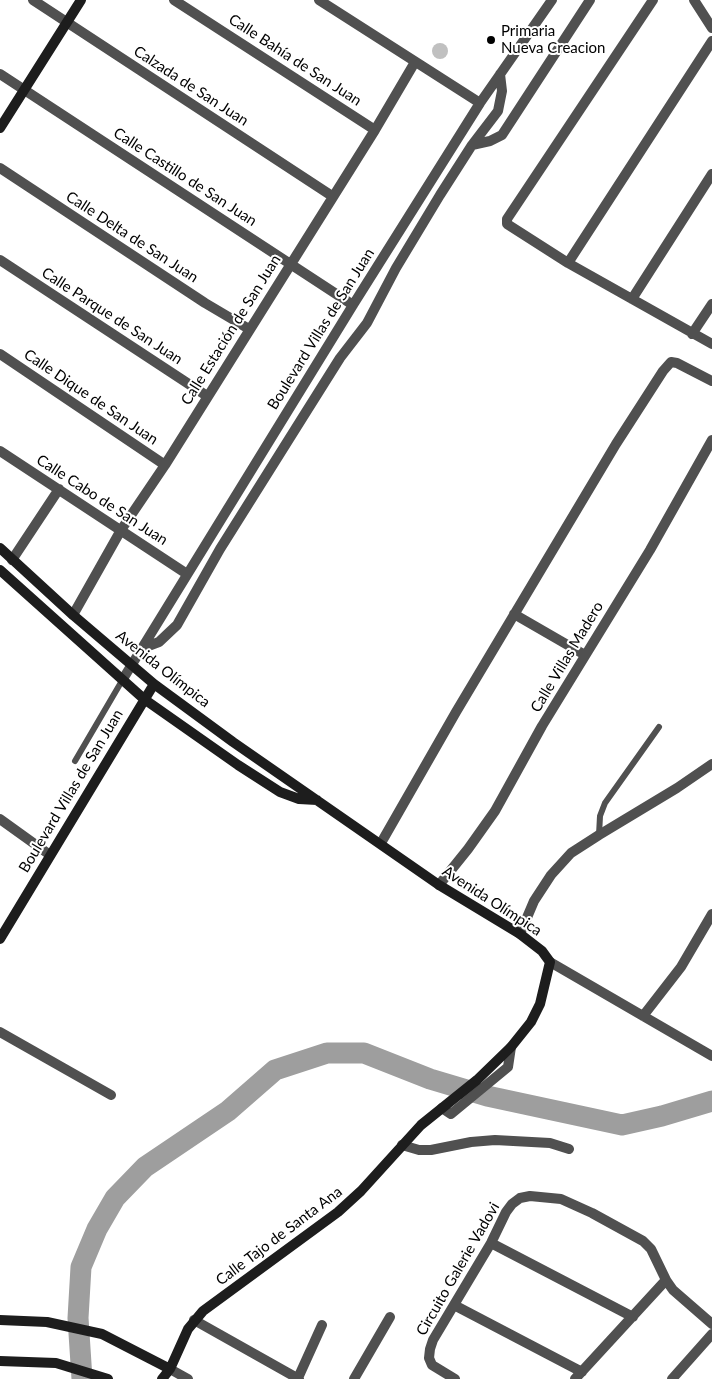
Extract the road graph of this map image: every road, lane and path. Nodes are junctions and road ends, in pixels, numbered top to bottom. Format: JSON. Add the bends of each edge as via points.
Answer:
{"nodes":[{"id":1,"x":33,"y":0,"type":"edge"},
{"id":2,"x":81,"y":0,"type":"edge"},
{"id":3,"x":174,"y":0,"type":"edge"},
{"id":4,"x":319,"y":0,"type":"edge"},
{"id":5,"x":552,"y":0,"type":"edge"},
{"id":6,"x":590,"y":0,"type":"edge"},
{"id":7,"x":653,"y":0,"type":"edge"},
{"id":8,"x":694,"y":0,"type":"edge"},
{"id":9,"x":68,"y":22,"type":"junction"},
{"id":10,"x":712,"y":28,"type":"edge"},
{"id":11,"x":712,"y":41,"type":"edge"},
{"id":12,"x":415,"y":62,"type":"junction"},
{"id":13,"x":0,"y":74,"type":"edge"},
{"id":14,"x":500,"y":74,"type":"junction"},
{"id":15,"x":25,"y":90,"type":"junction"},
{"id":16,"x":480,"y":104,"type":"junction"},
{"id":17,"x":0,"y":128,"type":"edge"},
{"id":18,"x":375,"y":130,"type":"junction"},
{"id":19,"x":472,"y":145,"type":"junction"},
{"id":20,"x":0,"y":168,"type":"edge"},
{"id":21,"x":712,"y":174,"type":"edge"},
{"id":22,"x":332,"y":196,"type":"junction"},
{"id":23,"x":0,"y":260,"type":"edge"},
{"id":24,"x":568,"y":263,"type":"junction"},
{"id":25,"x":290,"y":264,"type":"junction"},
{"id":26,"x":632,"y":299,"type":"junction"},
{"id":27,"x":712,"y":304,"type":"edge"},
{"id":28,"x":354,"y":305,"type":"junction"},
{"id":29,"x":249,"y":329,"type":"junction"},
{"id":30,"x":692,"y":334,"type":"junction"},
{"id":31,"x":712,"y":344,"type":"edge"},
{"id":32,"x":0,"y":354,"type":"edge"},
{"id":33,"x":712,"y":381,"type":"edge"},
{"id":34,"x":207,"y":396,"type":"junction"},
{"id":35,"x":712,"y":440,"type":"edge"},
{"id":36,"x":0,"y":451,"type":"edge"},
{"id":37,"x":165,"y":464,"type":"junction"},
{"id":38,"x":59,"y":489,"type":"junction"},
{"id":39,"x":121,"y":530,"type":"junction"},
{"id":40,"x":0,"y":548,"type":"edge"},
{"id":41,"x":12,"y":560,"type":"junction"},
{"id":42,"x":0,"y":570,"type":"edge"},
{"id":43,"x":187,"y":574,"type":"junction"},
{"id":44,"x":514,"y":614,"type":"junction"},
{"id":45,"x":74,"y":615,"type":"junction"},
{"id":46,"x":143,"y":648,"type":"junction"},
{"id":47,"x":585,"y":656,"type":"junction"},
{"id":48,"x":131,"y":665,"type":"junction"},
{"id":49,"x":123,"y":679,"type":"junction"},
{"id":50,"x":154,"y":684,"type":"junction"},
{"id":51,"x":144,"y":699,"type":"junction"},
{"id":52,"x":658,"y":727,"type":"dead end"},
{"id":53,"x":75,"y":761,"type":"dead end"},
{"id":54,"x":712,"y":764,"type":"edge"},
{"id":55,"x":317,"y":800,"type":"junction"},
{"id":56,"x":0,"y":819,"type":"edge"},
{"id":57,"x":599,"y":835,"type":"junction"},
{"id":58,"x":380,"y":843,"type":"junction"},
{"id":59,"x":50,"y":855,"type":"junction"},
{"id":60,"x":439,"y":885,"type":"junction"},
{"id":61,"x":712,"y":914,"type":"edge"},
{"id":62,"x":520,"y":934,"type":"junction"},
{"id":63,"x":0,"y":939,"type":"edge"},
{"id":64,"x":550,"y":962,"type":"junction"},
{"id":65,"x":643,"y":1016,"type":"junction"},
{"id":66,"x":0,"y":1032,"type":"edge"},
{"id":67,"x":511,"y":1048,"type":"junction"},
{"id":68,"x":712,"y":1056,"type":"edge"},
{"id":69,"x":110,"y":1095,"type":"dead end"},
{"id":70,"x":447,"y":1111,"type":"junction"},
{"id":71,"x":402,"y":1145,"type":"junction"},
{"id":72,"x":569,"y":1149,"type":"dead end"},
{"id":73,"x":490,"y":1243,"type":"junction"},
{"id":74,"x":666,"y":1280,"type":"junction"},
{"id":75,"x":454,"y":1305,"type":"junction"},
{"id":76,"x":390,"y":1317,"type":"dead end"},
{"id":77,"x":633,"y":1317,"type":"junction"},
{"id":78,"x":0,"y":1320,"type":"edge"},
{"id":79,"x":194,"y":1320,"type":"junction"},
{"id":80,"x":712,"y":1324,"type":"edge"},
{"id":81,"x":322,"y":1325,"type":"dead end"},
{"id":82,"x":712,"y":1334,"type":"edge"},
{"id":83,"x":0,"y":1361,"type":"edge"},
{"id":84,"x":170,"y":1369,"type":"junction"},
{"id":85,"x":579,"y":1375,"type":"edge"},
{"id":86,"x":108,"y":1379,"type":"edge"},
{"id":87,"x":162,"y":1379,"type":"edge"},
{"id":88,"x":188,"y":1379,"type":"edge"},
{"id":89,"x":299,"y":1379,"type":"edge"},
{"id":90,"x":354,"y":1379,"type":"edge"},
{"id":91,"x":455,"y":1379,"type":"edge"},
{"id":92,"x":672,"y":1379,"type":"edge"}],
"edges":[{"from":1,"to":9,"type":"street","name":"Calzada de San Juan"},
{"from":2,"to":9,"type":"street"},
{"from":3,"to":18,"type":"street","name":"Calle Bahía de San Juan"},
{"from":4,"to":12,"type":"street"},
{"from":5,"to":14,"type":"street","name":"Boulevard Villas de San Juan"},
{"from":6,"to":19,"type":"street","via":[[502,135]]},
{"from":7,"to":24,"type":"street","via":[[507,219],[510,227]]},
{"from":8,"to":10,"type":"street"},
{"from":9,"to":15,"type":"street"},
{"from":9,"to":22,"type":"street","name":"Calzada de San Juan"},
{"from":11,"to":24,"type":"street"},
{"from":12,"to":16,"type":"street"},
{"from":12,"to":18,"type":"street","name":"Calle Estación de San Juan"},
{"from":13,"to":15,"type":"street","name":"Calle Castillo de San Juan"},
{"from":14,"to":16,"type":"street","name":"Boulevard Villas de San Juan"},
{"from":14,"to":19,"type":"street","via":[[502,91],[498,111]]},
{"from":15,"to":17,"type":"street"},
{"from":15,"to":25,"type":"street","name":"Calle Castillo de San Juan"},
{"from":16,"to":28,"type":"street","name":"Boulevard Villas de San Juan"},
{"from":18,"to":22,"type":"street","name":"Calle Estación de San Juan"},
{"from":19,"to":46,"type":"street","via":[[366,323],[340,358],[225,541],[177,626],[159,642]]},
{"from":20,"to":29,"type":"street","name":"Calle Delta de San Juan"},
{"from":21,"to":26,"type":"street"},
{"from":22,"to":25,"type":"street","name":"Calle Estación de San Juan"},
{"from":23,"to":34,"type":"street","name":"Calle Parque de San Juan"},
{"from":24,"to":26,"type":"street"},
{"from":25,"to":28,"type":"street","name":"Calle Castillo de San Juan"},
{"from":25,"to":29,"type":"street","name":"Calle Estación de San Juan"},
{"from":26,"to":30,"type":"street"},
{"from":27,"to":30,"type":"street"},
{"from":28,"to":43,"type":"street","name":"Boulevard Villas de San Juan"},
{"from":29,"to":34,"type":"street","name":"Calle Estación de San Juan"},
{"from":30,"to":31,"type":"street"},
{"from":32,"to":37,"type":"street","name":"Calle Dique de San Juan"},
{"from":33,"to":44,"type":"street","via":[[677,363],[671,362],[667,366]]},
{"from":34,"to":37,"type":"street","name":"Calle Estación de San Juan"},
{"from":35,"to":47,"type":"street","name":"Calle Villas Madero"},
{"from":36,"to":38,"type":"street","name":"Calle Cabo de San Juan"},
{"from":37,"to":39,"type":"street","name":"Calle Estación de San Juan"},
{"from":38,"to":39,"type":"street","name":"Calle Cabo de San Juan"},
{"from":38,"to":41,"type":"street"},
{"from":39,"to":43,"type":"street","name":"Calle Cabo de San Juan"},
{"from":39,"to":45,"type":"street","name":"Calle Estación de San Juan"},
{"from":40,"to":41,"type":"street","name":"Avenida Olímpica"},
{"from":41,"to":45,"type":"street","name":"Avenida Olímpica"},
{"from":42,"to":49,"type":"street","name":"Avenida Olímpica"},
{"from":43,"to":46,"type":"street","name":"Boulevard Villas de San Juan"},
{"from":44,"to":47,"type":"street"},
{"from":44,"to":58,"type":"street"},
{"from":45,"to":48,"type":"street","name":"Avenida Olímpica"},
{"from":46,"to":48,"type":"street","name":"Boulevard Villas de San Juan"},
{"from":47,"to":60,"type":"street","name":"Calle Villas Madero","via":[[495,811]]},
{"from":48,"to":49,"type":"street","name":"Boulevard Villas de San Juan"},
{"from":48,"to":50,"type":"street","name":"Avenida Olímpica"},
{"from":49,"to":51,"type":"street","name":"Avenida Olímpica"},
{"from":49,"to":53,"type":"lane"},
{"from":50,"to":51,"type":"street","name":"Boulevard Villas de San Juan"},
{"from":50,"to":55,"type":"street","name":"Avenida Olímpica"},
{"from":51,"to":55,"type":"street","name":"Avenida Olímpica","via":[[280,792],[299,799]]},
{"from":51,"to":59,"type":"street","name":"Boulevard Villas de San Juan"},
{"from":52,"to":57,"type":"lane","via":[[605,804],[600,816]]},
{"from":54,"to":57,"type":"street"},
{"from":55,"to":58,"type":"street","name":"Avenida Olímpica"},
{"from":56,"to":59,"type":"street"},
{"from":57,"to":62,"type":"street","via":[[571,853],[551,875],[534,901]]},
{"from":58,"to":60,"type":"street","name":"Avenida Olímpica"},
{"from":59,"to":63,"type":"street","name":"Boulevard Villas de San Juan"},
{"from":60,"to":62,"type":"street","name":"Avenida Olímpica"},
{"from":61,"to":65,"type":"street","via":[[681,967]]},
{"from":62,"to":64,"type":"street","name":"Avenida Olímpica","via":[[542,951]]},
{"from":64,"to":65,"type":"street"},
{"from":64,"to":67,"type":"street","name":"Calle Tajo de Santa Ana","via":[[540,1004]]},
{"from":65,"to":68,"type":"street"},
{"from":66,"to":69,"type":"street"},
{"from":67,"to":70,"type":"street","name":"Calle Tajo de Santa Ana"},
{"from":67,"to":70,"type":"street","via":[[508,1067]]},
{"from":70,"to":71,"type":"street","name":"Calle Tajo de Santa Ana","via":[[421,1125]]},
{"from":71,"to":72,"type":"street","via":[[431,1150],[495,1140],[550,1143]]},
{"from":71,"to":79,"type":"street","name":"Calle Tajo de Santa Ana","via":[[338,1212]]},
{"from":73,"to":74,"type":"street","name":"Circuito Galerie Vadovi","via":[[506,1212],[520,1198],[561,1199],[643,1241],[651,1249]]},
{"from":73,"to":75,"type":"street","name":"Circuito Galerie Vadovi"},
{"from":73,"to":77,"type":"street"},
{"from":74,"to":77,"type":"street"},
{"from":74,"to":80,"type":"street","name":"Circuito Galerie Vadovi","via":[[672,1290]]},
{"from":75,"to":85,"type":"street"},
{"from":75,"to":91,"type":"street","name":"Circuito Galerie Vadovi","via":[[433,1340],[429,1358],[432,1365]]},
{"from":76,"to":90,"type":"street"},
{"from":77,"to":85,"type":"street"},
{"from":78,"to":84,"type":"street","via":[[47,1322],[102,1334]]},
{"from":79,"to":84,"type":"street","name":"Calle Tajo de Santa Ana"},
{"from":79,"to":89,"type":"street"},
{"from":81,"to":89,"type":"street"},
{"from":82,"to":92,"type":"street"},
{"from":83,"to":86,"type":"street","via":[[56,1363]]},
{"from":84,"to":87,"type":"street","name":"Calle Tajo de Santa Ana"},
{"from":84,"to":88,"type":"street"}]}
